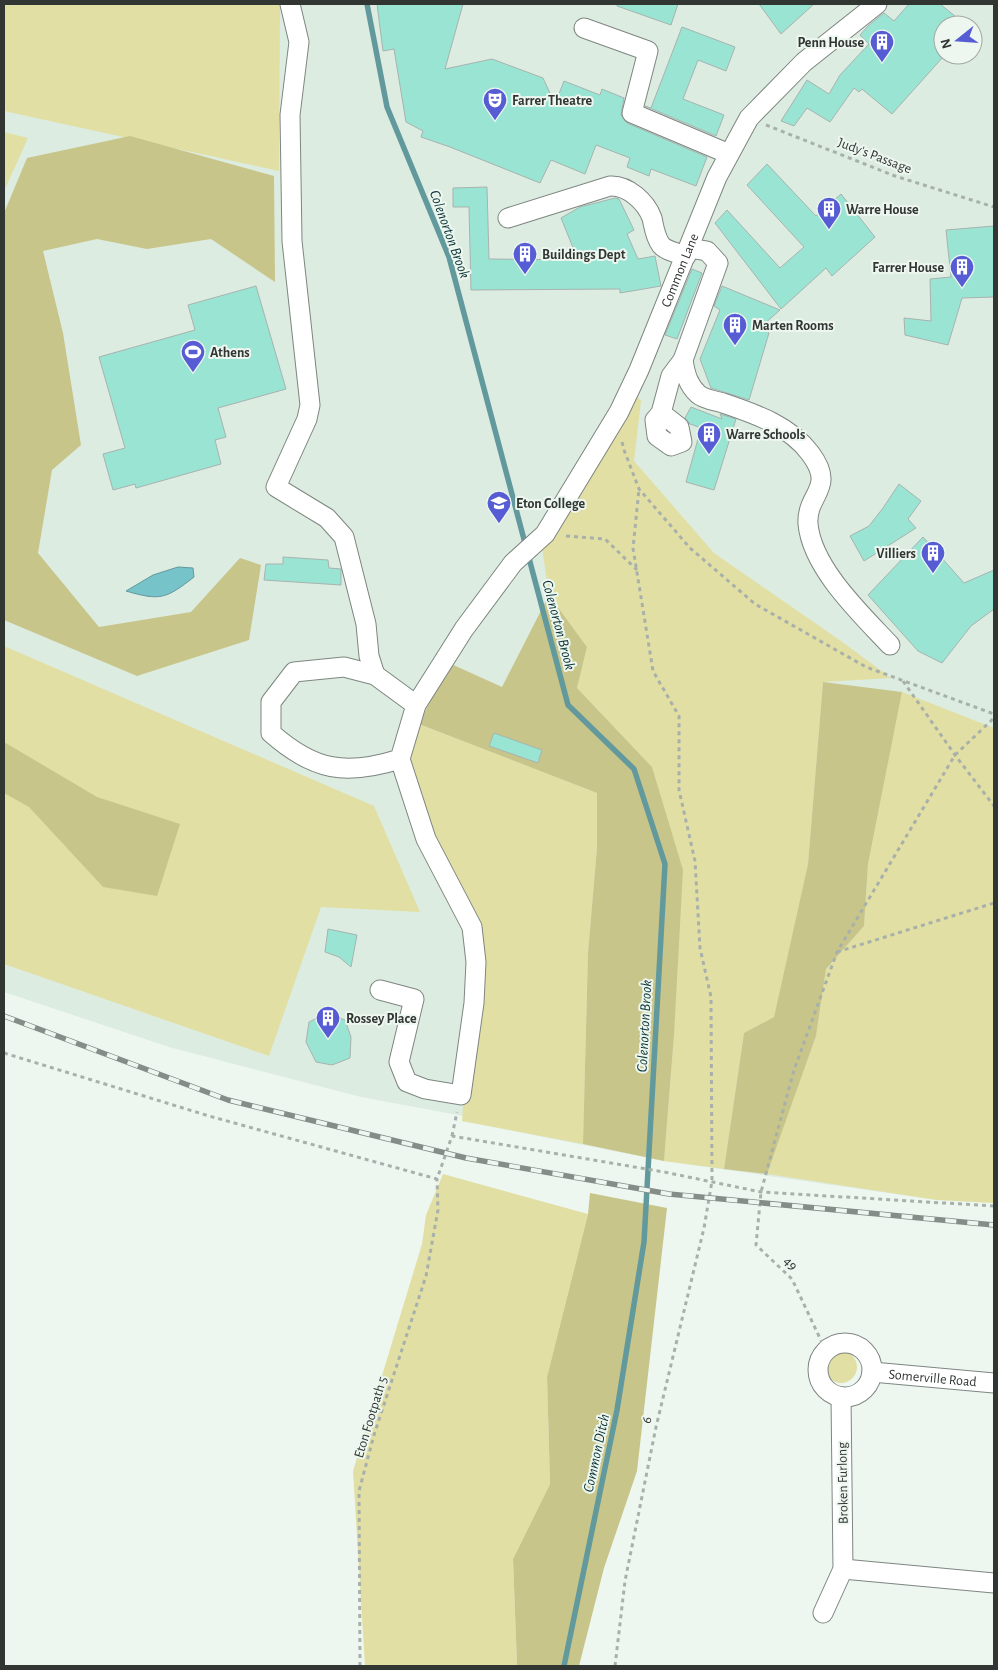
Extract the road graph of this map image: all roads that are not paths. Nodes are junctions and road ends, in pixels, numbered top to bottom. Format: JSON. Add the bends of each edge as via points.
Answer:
{"nodes":[{"id":1,"x":290,"y":4,"type":"edge"},
{"id":2,"x":877,"y":4,"type":"edge"},
{"id":3,"x":584,"y":28,"type":"dead end"},
{"id":4,"x":729,"y":154,"type":"junction"},
{"id":5,"x":508,"y":218,"type":"dead end"},
{"id":6,"x":687,"y":252,"type":"junction"},
{"id":7,"x":683,"y":360,"type":"junction"},
{"id":8,"x":661,"y":413,"type":"dead end"},
{"id":9,"x":890,"y":644,"type":"dead end"},
{"id":10,"x":375,"y":675,"type":"junction"},
{"id":11,"x":416,"y":705,"type":"junction"},
{"id":12,"x":400,"y":760,"type":"junction"},
{"id":13,"x":380,"y":990,"type":"dead end"},
{"id":14,"x":872,"y":1372,"type":"junction"},
{"id":15,"x":994,"y":1383,"type":"edge"},
{"id":16,"x":841,"y":1397,"type":"junction"},
{"id":17,"x":843,"y":1569,"type":"junction"},
{"id":18,"x":994,"y":1583,"type":"edge"},
{"id":19,"x":823,"y":1613,"type":"dead end"}],
"edges":[{"from":1,"to":10,"type":"street","via":[[299,42],[290,115],[292,241],[310,405],[308,419],[276,487],[327,518],[344,537]]},
{"from":2,"to":4,"type":"street","name":"Common Lane","via":[[804,62],[749,118]]},
{"from":3,"to":4,"type":"street","via":[[648,52],[632,113]]},
{"from":4,"to":6,"type":"street","name":"Common Lane"},
{"from":5,"to":6,"type":"street","via":[[619,186],[643,203],[664,248]]},
{"from":6,"to":7,"type":"street","via":[[706,251],[718,263]]},
{"from":6,"to":11,"type":"street","name":"Common Lane","via":[[619,412],[545,534],[513,563],[464,629]]},
{"from":7,"to":8,"type":"street","via":[[671,376]]},
{"from":7,"to":9,"type":"street","via":[[685,376],[699,395],[759,416],[794,435],[810,453],[820,471],[822,484],[808,523],[818,555],[836,584]]},
{"from":10,"to":11,"type":"street"},
{"from":10,"to":12,"type":"street","via":[[344,667],[294,672],[271,702],[271,733],[293,753],[337,770],[373,768]]},
{"from":11,"to":12,"type":"street"},
{"from":12,"to":13,"type":"street","via":[[426,840],[472,927],[476,962],[474,1003],[461,1095],[424,1090],[408,1082],[399,1062],[414,999]]},
{"from":14,"to":15,"type":"street","name":"Somerville Road"},
{"from":14,"to":16,"type":"street","via":[[865,1388],[850,1397]]},
{"from":14,"to":16,"type":"street","via":[[866,1354],[856,1346],[839,1344],[826,1351],[818,1367],[820,1380],[827,1390]]},
{"from":16,"to":17,"type":"street","name":"Broken Furlong"},
{"from":17,"to":18,"type":"street"},
{"from":17,"to":19,"type":"street","name":"Broken Furlong"}]}
